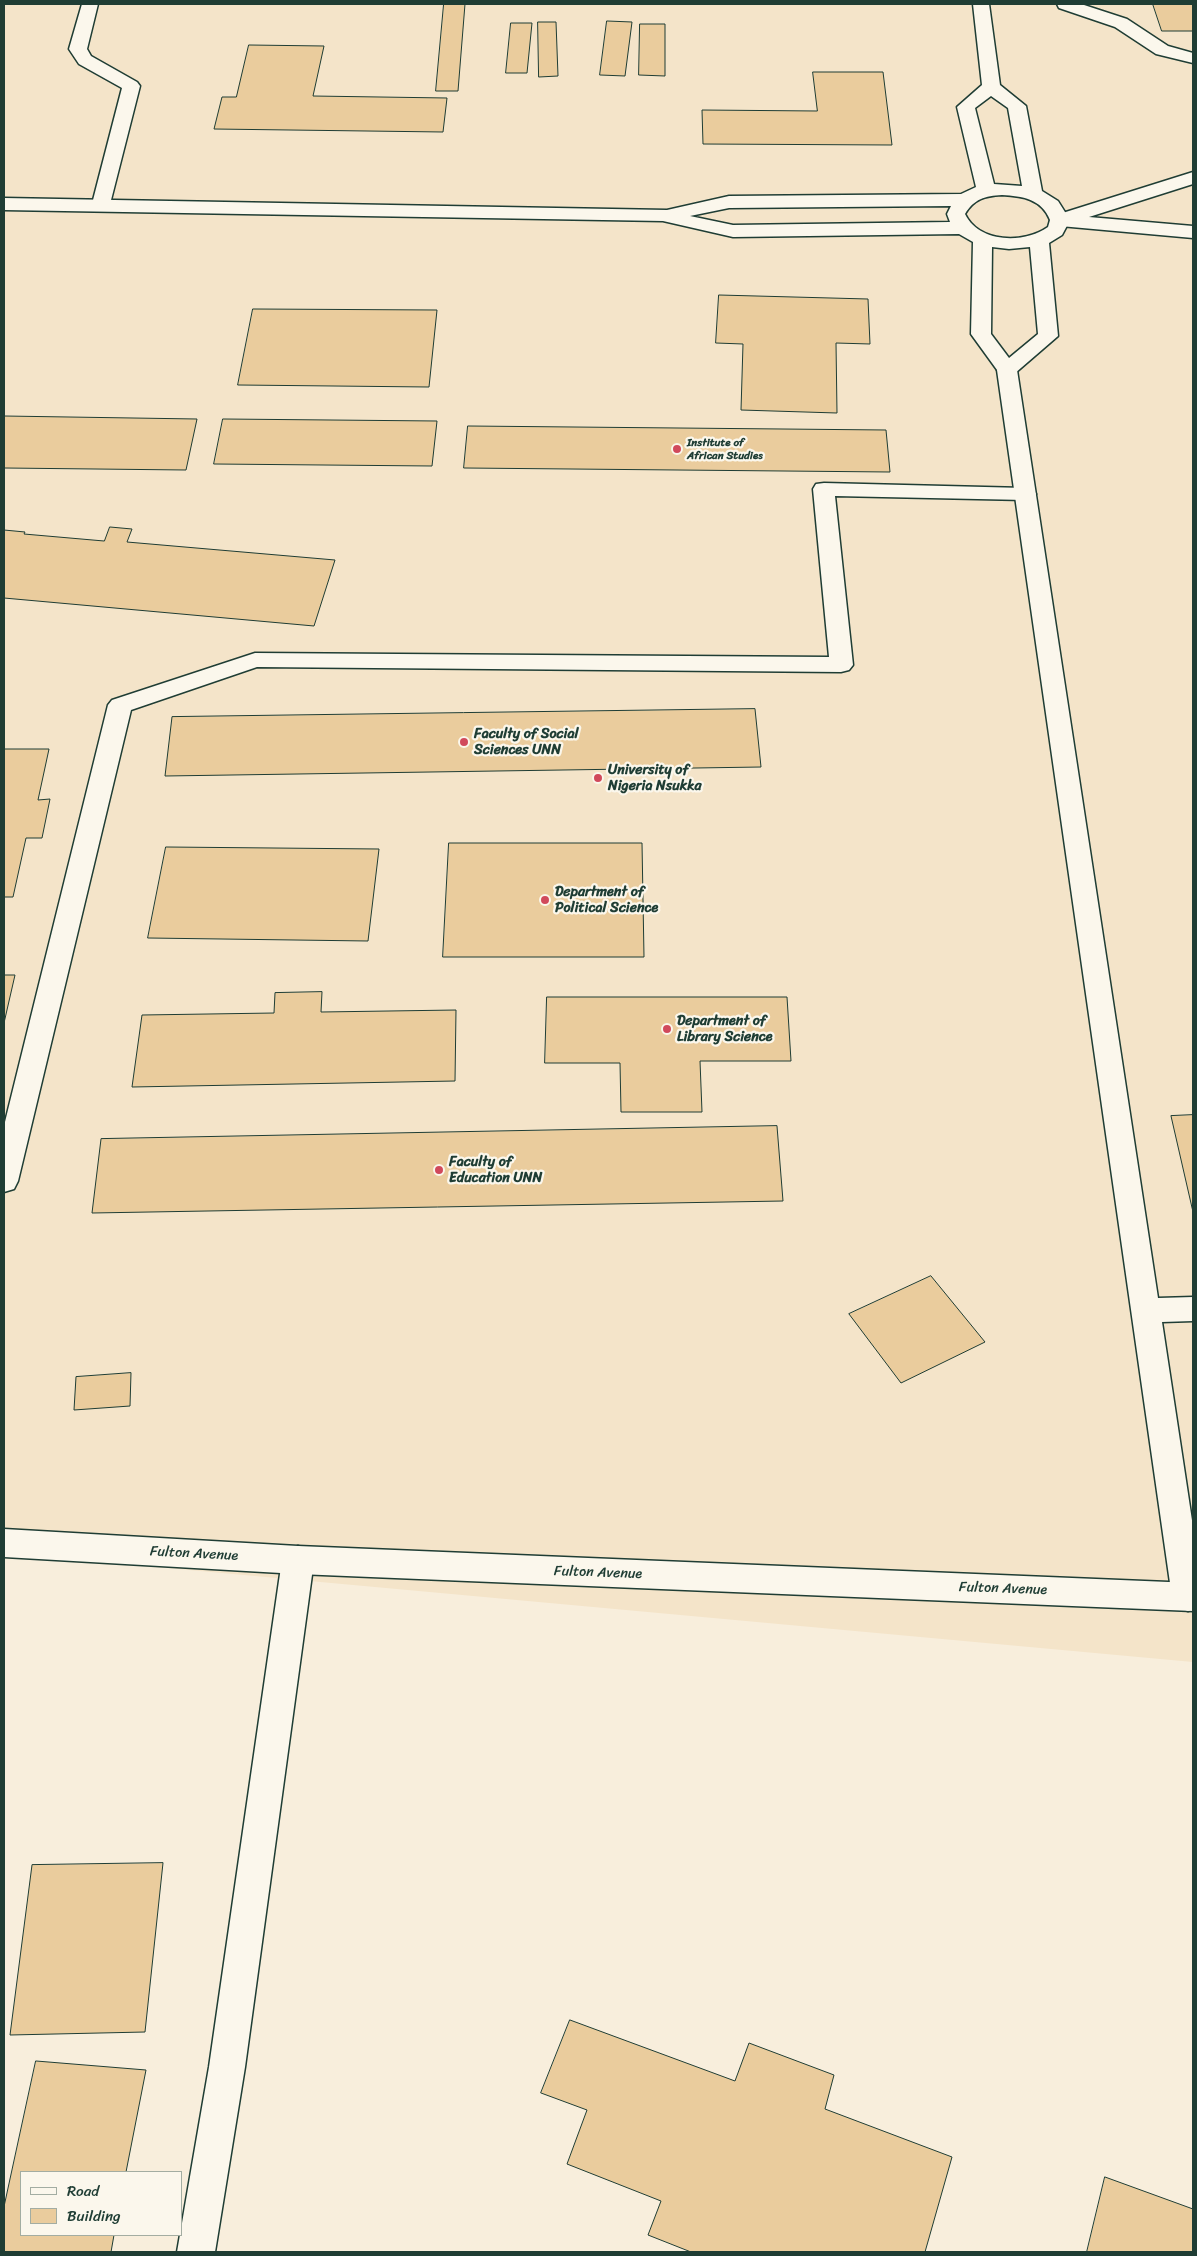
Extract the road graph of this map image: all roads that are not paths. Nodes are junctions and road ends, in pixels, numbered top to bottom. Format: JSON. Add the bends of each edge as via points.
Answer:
{"nodes":[{"id":1,"x":90,"y":4,"type":"edge"},
{"id":2,"x":980,"y":4,"type":"edge"},
{"id":3,"x":1065,"y":4,"type":"edge"},
{"id":4,"x":1193,"y":58,"type":"edge"},
{"id":5,"x":991,"y":87,"type":"junction"},
{"id":6,"x":1193,"y":178,"type":"edge"},
{"id":7,"x":986,"y":190,"type":"junction"},
{"id":8,"x":1033,"y":194,"type":"junction"},
{"id":9,"x":962,"y":200,"type":"junction"},
{"id":10,"x":4,"y":204,"type":"edge"},
{"id":11,"x":102,"y":204,"type":"junction"},
{"id":12,"x":663,"y":215,"type":"junction"},
{"id":13,"x":1060,"y":220,"type":"junction"},
{"id":14,"x":964,"y":228,"type":"junction"},
{"id":15,"x":1193,"y":232,"type":"edge"},
{"id":16,"x":983,"y":239,"type":"junction"},
{"id":17,"x":1039,"y":240,"type":"junction"},
{"id":18,"x":1007,"y":370,"type":"junction"},
{"id":19,"x":1025,"y":494,"type":"junction"},
{"id":20,"x":4,"y":1181,"type":"edge"},
{"id":21,"x":1193,"y":1309,"type":"edge"},
{"id":22,"x":1147,"y":1310,"type":"junction"},
{"id":23,"x":4,"y":1543,"type":"edge"},
{"id":24,"x":298,"y":1560,"type":"junction"},
{"id":25,"x":1191,"y":1597,"type":"edge"},
{"id":26,"x":196,"y":2252,"type":"edge"}],
"edges":[{"from":1,"to":11,"type":"street","via":[[78,49],[85,60],[131,86]]},
{"from":2,"to":5,"type":"street"},
{"from":3,"to":4,"type":"street","via":[[1122,24],[1162,50]]},
{"from":5,"to":7,"type":"street","via":[[966,107]]},
{"from":5,"to":8,"type":"street","via":[[1018,106]]},
{"from":6,"to":13,"type":"street"},
{"from":7,"to":8,"type":"street","via":[[1018,190]]},
{"from":7,"to":9,"type":"street"},
{"from":8,"to":13,"type":"street","via":[[1058,210]]},
{"from":9,"to":12,"type":"street","via":[[729,202]]},
{"from":9,"to":14,"type":"street","via":[[956,214]]},
{"from":10,"to":11,"type":"street"},
{"from":11,"to":12,"type":"street"},
{"from":12,"to":14,"type":"street","via":[[732,231]]},
{"from":13,"to":15,"type":"street"},
{"from":13,"to":17,"type":"street","via":[[1054,232]]},
{"from":14,"to":16,"type":"street"},
{"from":16,"to":17,"type":"street","via":[[1001,243]]},
{"from":16,"to":18,"type":"street","via":[[981,334]]},
{"from":17,"to":18,"type":"street","via":[[1048,336]]},
{"from":18,"to":19,"type":"street"},
{"from":19,"to":20,"type":"street","via":[[824,489],[841,665],[255,660],[120,705]]},
{"from":19,"to":22,"type":"street"},
{"from":21,"to":22,"type":"street"},
{"from":22,"to":25,"type":"street"},
{"from":23,"to":24,"type":"street","name":"Fulton Avenue"},
{"from":24,"to":25,"type":"street","name":"Fulton Avenue"},
{"from":24,"to":26,"type":"street","via":[[227,2067]]}]}
